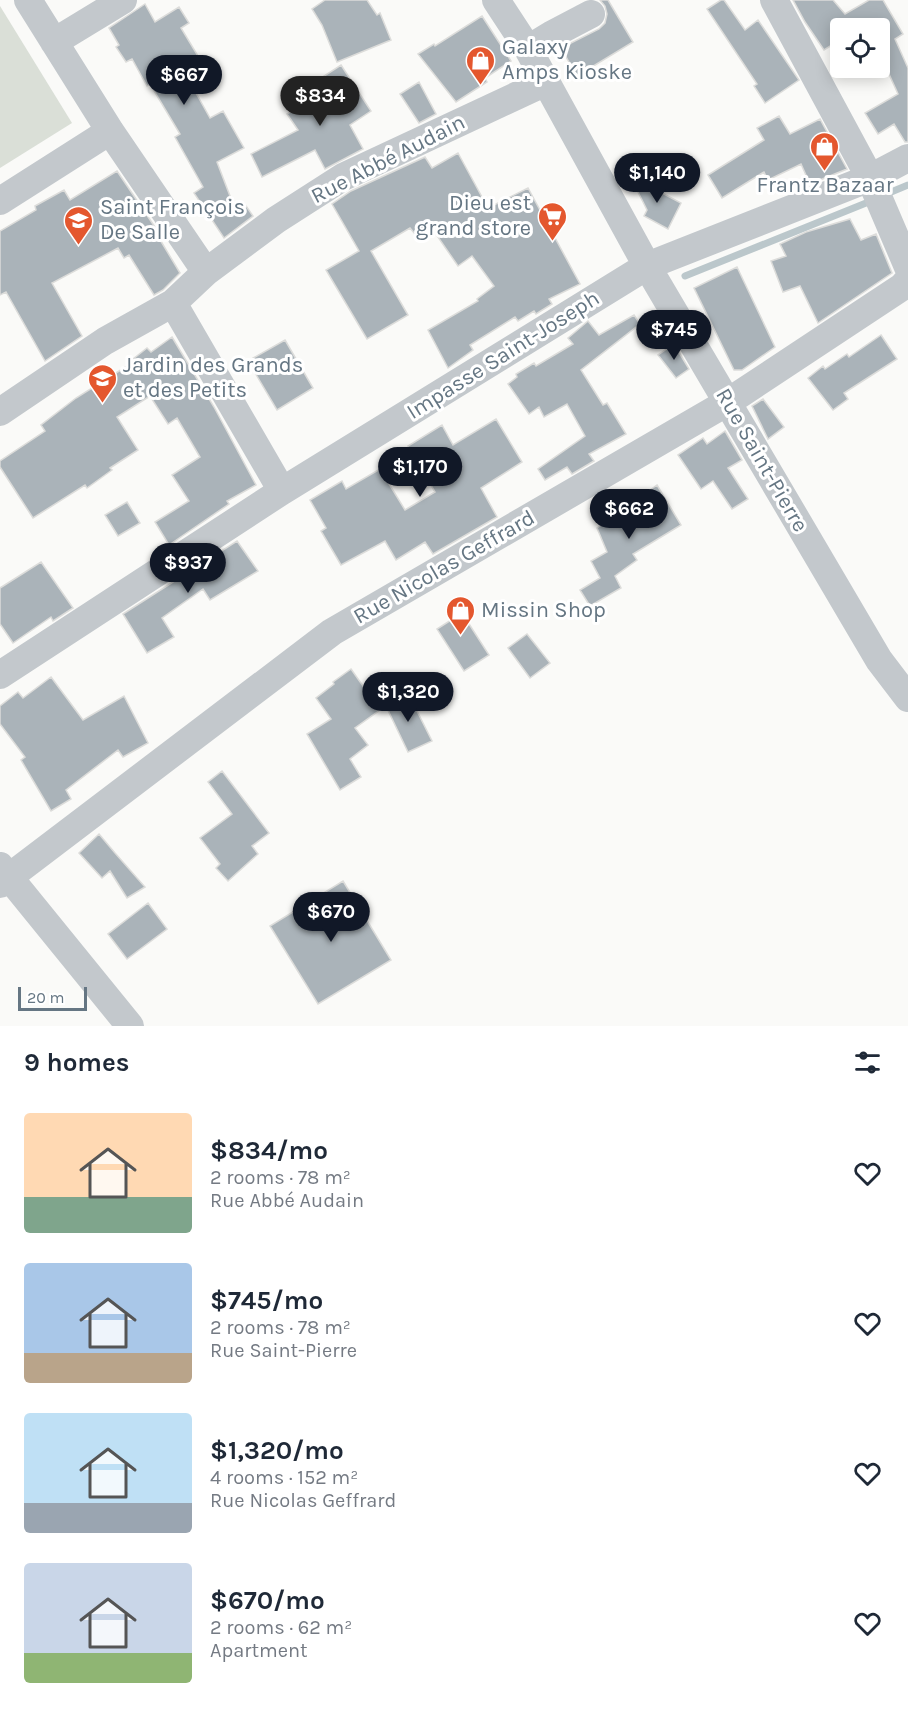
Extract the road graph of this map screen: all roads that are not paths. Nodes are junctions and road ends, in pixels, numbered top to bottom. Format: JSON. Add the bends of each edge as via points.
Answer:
{"nodes":[{"id":1,"x":28,"y":0,"type":"edge"},
{"id":2,"x":123,"y":0,"type":"edge"},
{"id":3,"x":496,"y":0,"type":"edge"},
{"id":4,"x":774,"y":0,"type":"edge"},
{"id":5,"x":591,"y":14,"type":"dead end"},
{"id":6,"x":54,"y":42,"type":"junction"},
{"id":7,"x":528,"y":49,"type":"junction"},
{"id":8,"x":546,"y":82,"type":"junction"},
{"id":9,"x":110,"y":131,"type":"junction"},
{"id":10,"x":908,"y":158,"type":"edge"},
{"id":11,"x":870,"y":178,"type":"junction"},
{"id":12,"x":0,"y":201,"type":"edge"},
{"id":13,"x":647,"y":266,"type":"junction"},
{"id":14,"x":908,"y":267,"type":"edge"},
{"id":15,"x":206,"y":272,"type":"junction"},
{"id":16,"x":908,"y":280,"type":"edge"},
{"id":17,"x":173,"y":303,"type":"junction"},
{"id":18,"x":728,"y":402,"type":"junction"},
{"id":19,"x":0,"y":412,"type":"edge"},
{"id":20,"x":282,"y":491,"type":"junction"},
{"id":21,"x":0,"y":675,"type":"edge"},
{"id":22,"x":908,"y":698,"type":"edge"},
{"id":23,"x":4,"y":876,"type":"edge"},
{"id":24,"x":130,"y":1026,"type":"edge"}],
"edges":[{"from":1,"to":6,"type":"street"},
{"from":2,"to":6,"type":"street"},
{"from":3,"to":7,"type":"street","name":"Rue Saint-Pierre"},
{"from":4,"to":11,"type":"street"},
{"from":5,"to":7,"type":"street"},
{"from":6,"to":9,"type":"street"},
{"from":7,"to":8,"type":"street","name":"Rue Saint-Pierre"},
{"from":8,"to":13,"type":"street","name":"Rue Saint-Pierre"},
{"from":8,"to":15,"type":"street","name":"Rue Abbé Audain","via":[[343,177],[276,219]]},
{"from":9,"to":12,"type":"street"},
{"from":9,"to":15,"type":"street"},
{"from":10,"to":11,"type":"street","name":"Impasse Saint-Joseph"},
{"from":11,"to":13,"type":"street","name":"Impasse Saint-Joseph"},
{"from":11,"to":14,"type":"street"},
{"from":13,"to":18,"type":"street","name":"Rue Saint-Pierre"},
{"from":13,"to":20,"type":"street","name":"Impasse Saint-Joseph"},
{"from":15,"to":17,"type":"street","name":"Rue Abbé Audain"},
{"from":16,"to":18,"type":"street","name":"Rue Nicolas Geffrard"},
{"from":17,"to":19,"type":"street","name":"Rue Abbé Audain","via":[[105,341]]},
{"from":17,"to":20,"type":"street"},
{"from":18,"to":22,"type":"street","name":"Rue Saint-Pierre","via":[[879,660]]},
{"from":18,"to":23,"type":"street","name":"Rue Nicolas Geffrard","via":[[332,632]]},
{"from":20,"to":21,"type":"street","name":"Impasse Saint-Joseph"},
{"from":23,"to":24,"type":"street"}]}
